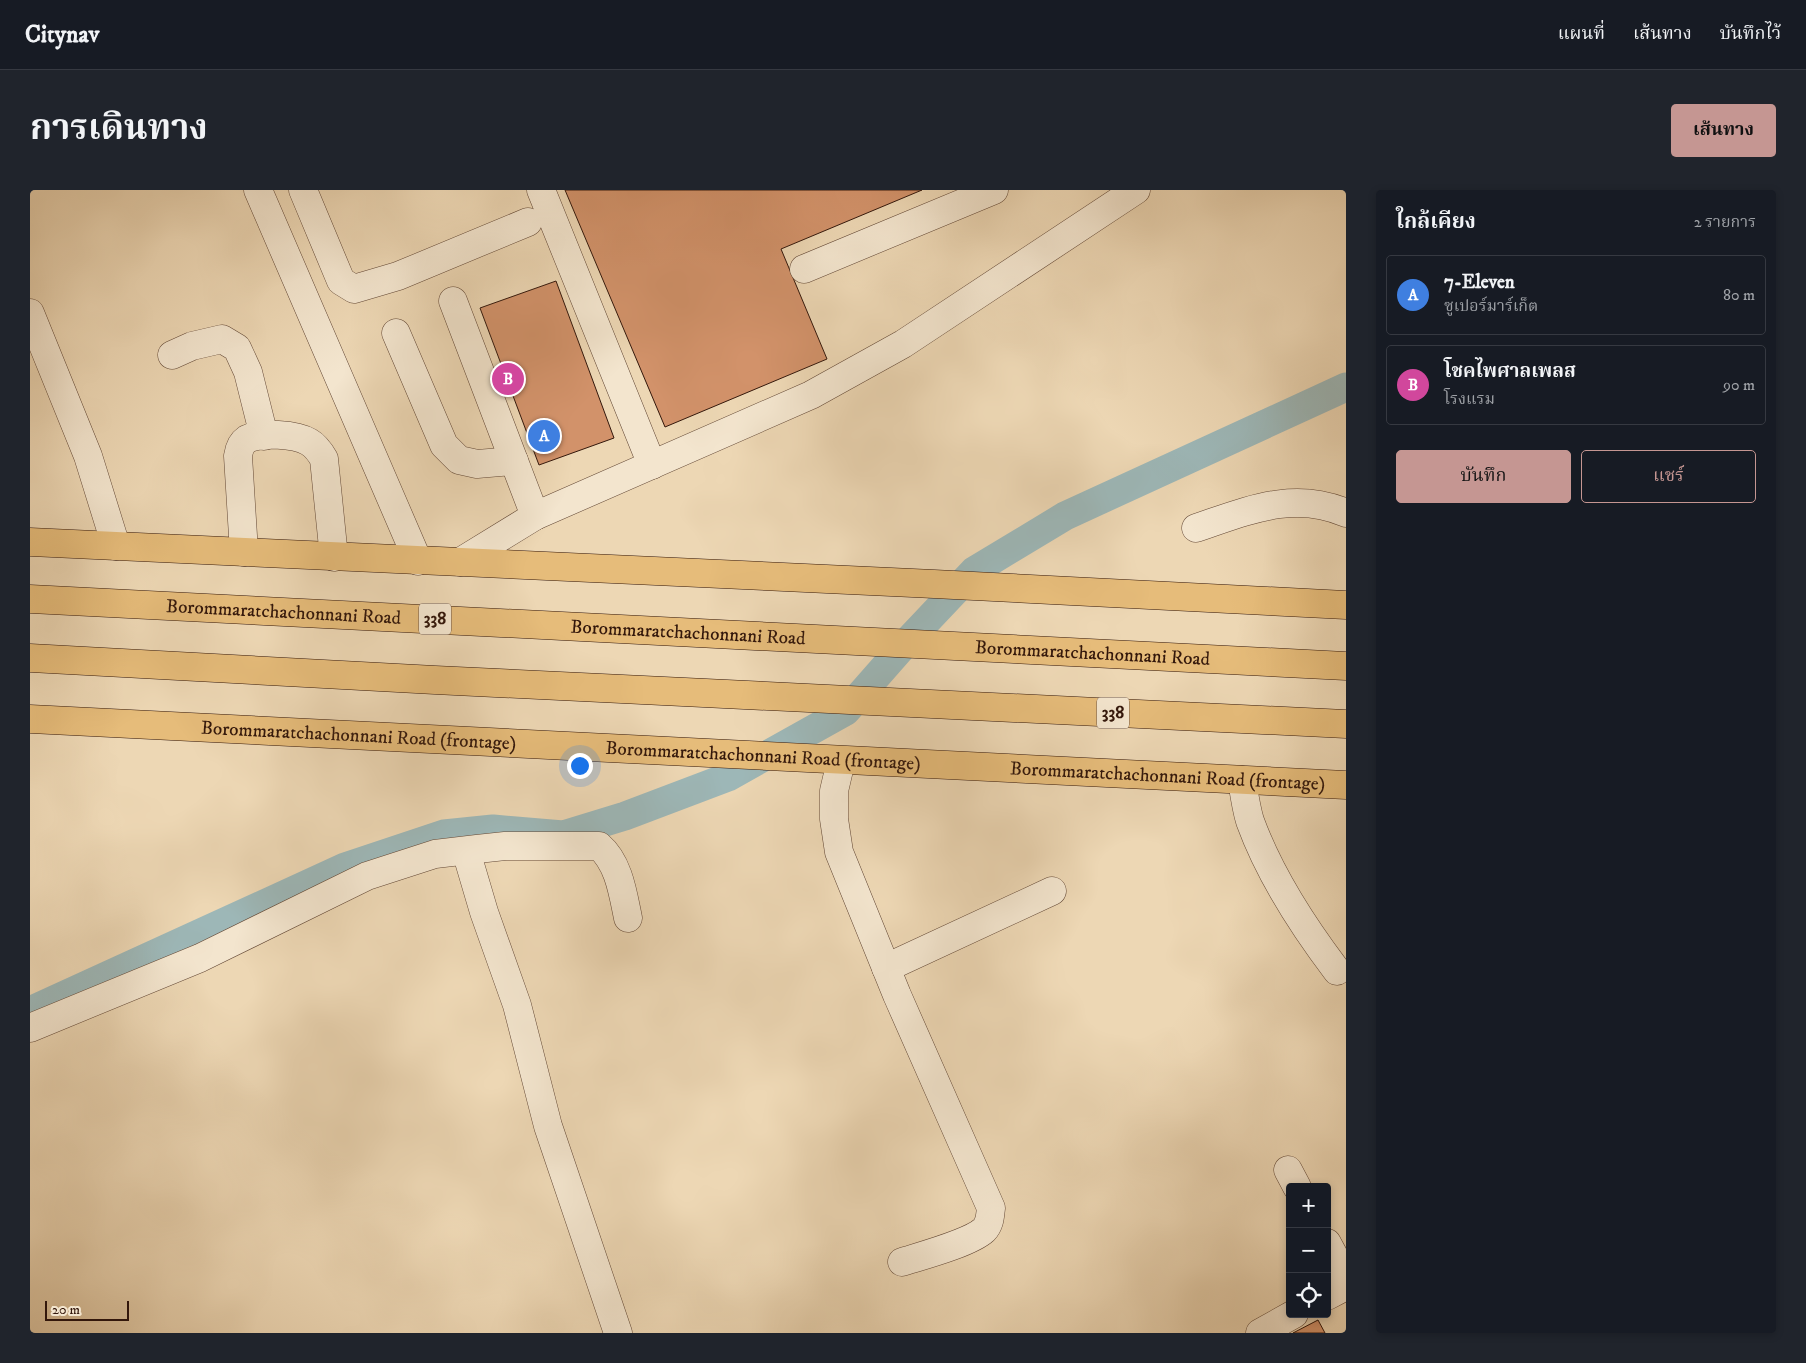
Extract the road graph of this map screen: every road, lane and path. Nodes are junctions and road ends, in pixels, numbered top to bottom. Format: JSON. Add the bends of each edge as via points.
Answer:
{"nodes":[{"id":1,"x":258,"y":190,"type":"edge"},
{"id":2,"x":303,"y":190,"type":"edge"},
{"id":3,"x":541,"y":190,"type":"edge"},
{"id":4,"x":994,"y":190,"type":"edge"},
{"id":5,"x":1136,"y":190,"type":"edge"},
{"id":6,"x":1105,"y":199,"type":"edge"},
{"id":7,"x":313,"y":214,"type":"junction"},
{"id":8,"x":528,"y":222,"type":"dead end"},
{"id":9,"x":276,"y":230,"type":"junction"},
{"id":10,"x":804,"y":269,"type":"dead end"},
{"id":11,"x":453,"y":301,"type":"dead end"},
{"id":12,"x":30,"y":313,"type":"edge"},
{"id":13,"x":396,"y":333,"type":"dead end"},
{"id":14,"x":172,"y":355,"type":"dead end"},
{"id":15,"x":264,"y":436,"type":"junction"},
{"id":16,"x":514,"y":461,"type":"junction"},
{"id":17,"x":652,"y":465,"type":"junction"},
{"id":18,"x":1346,"y":513,"type":"edge"},
{"id":19,"x":534,"y":516,"type":"junction"},
{"id":20,"x":1196,"y":528,"type":"dead end"},
{"id":21,"x":30,"y":542,"type":"edge"},
{"id":22,"x":116,"y":546,"type":"junction"},
{"id":23,"x":244,"y":552,"type":"junction"},
{"id":24,"x":334,"y":557,"type":"junction"},
{"id":25,"x":418,"y":561,"type":"junction"},
{"id":26,"x":460,"y":562,"type":"junction"},
{"id":27,"x":30,"y":598,"type":"edge"},
{"id":28,"x":1346,"y":605,"type":"edge"},
{"id":29,"x":30,"y":658,"type":"edge"},
{"id":30,"x":1346,"y":666,"type":"edge"},
{"id":31,"x":30,"y":719,"type":"edge"},
{"id":32,"x":1346,"y":724,"type":"edge"},
{"id":33,"x":835,"y":760,"type":"junction"},
{"id":34,"x":1242,"y":780,"type":"junction"},
{"id":35,"x":1346,"y":785,"type":"edge"},
{"id":36,"x":466,"y":851,"type":"junction"},
{"id":37,"x":1052,"y":891,"type":"dead end"},
{"id":38,"x":628,"y":918,"type":"dead end"},
{"id":39,"x":886,"y":968,"type":"junction"},
{"id":40,"x":1336,"y":971,"type":"dead end"},
{"id":41,"x":30,"y":1028,"type":"edge"},
{"id":42,"x":1331,"y":1250,"type":"edge"},
{"id":43,"x":902,"y":1262,"type":"dead end"},
{"id":44,"x":1346,"y":1278,"type":"edge"},
{"id":45,"x":1346,"y":1286,"type":"edge"},
{"id":46,"x":1331,"y":1294,"type":"edge"},
{"id":47,"x":1287,"y":1318,"type":"edge"},
{"id":48,"x":618,"y":1333,"type":"edge"},
{"id":49,"x":1260,"y":1333,"type":"edge"}],
"edges":[{"from":1,"to":9,"type":"street"},
{"from":2,"to":7,"type":"street"},
{"from":3,"to":17,"type":"street"},
{"from":4,"to":10,"type":"street"},
{"from":5,"to":6,"type":"street"},
{"from":6,"to":17,"type":"street","via":[[903,344],[811,394]]},
{"from":7,"to":8,"type":"street","via":[[341,281],[354,289],[398,276]]},
{"from":7,"to":9,"type":"street"},
{"from":9,"to":25,"type":"street"},
{"from":11,"to":16,"type":"street"},
{"from":12,"to":22,"type":"street","via":[[88,456]]},
{"from":13,"to":16,"type":"street","via":[[444,445],[459,460],[477,464]]},
{"from":14,"to":15,"type":"street","via":[[222,339],[237,348],[248,372]]},
{"from":15,"to":23,"type":"street","via":[[247,440],[240,446],[238,456]]},
{"from":15,"to":24,"type":"street","via":[[285,435],[307,440],[317,447],[324,459]]},
{"from":16,"to":19,"type":"street"},
{"from":17,"to":19,"type":"street"},
{"from":18,"to":20,"type":"street","via":[[1328,506],[1288,503],[1262,506]]},
{"from":19,"to":26,"type":"street"},
{"from":21,"to":22,"type":"main road"},
{"from":22,"to":23,"type":"main road"},
{"from":23,"to":24,"type":"main road"},
{"from":24,"to":25,"type":"main road"},
{"from":25,"to":26,"type":"main road"},
{"from":26,"to":28,"type":"main road"},
{"from":27,"to":30,"type":"main road","name":"Borommaratchachonnani Road","number":"338"},
{"from":29,"to":32,"type":"main road","number":"338"},
{"from":31,"to":33,"type":"main road","name":"Borommaratchachonnani Road (frontage)"},
{"from":33,"to":34,"type":"main road","name":"Borommaratchachonnani Road (frontage)"},
{"from":33,"to":39,"type":"street","via":[[834,810],[839,852]]},
{"from":34,"to":35,"type":"main road","name":"Borommaratchachonnani Road (frontage)"},
{"from":34,"to":40,"type":"street","via":[[1249,820],[1267,863],[1304,928]]},
{"from":36,"to":38,"type":"street","via":[[505,846],[599,846],[605,851],[621,884]]},
{"from":36,"to":41,"type":"street","via":[[435,854],[367,876],[200,958]]},
{"from":36,"to":48,"type":"street","via":[[517,1005],[548,1126]]},
{"from":37,"to":39,"type":"street"},
{"from":39,"to":43,"type":"street","via":[[991,1208],[990,1220],[984,1230],[962,1242]]},
{"from":42,"to":44,"type":"street"},
{"from":45,"to":46,"type":"street"},
{"from":47,"to":49,"type":"street"}]}
